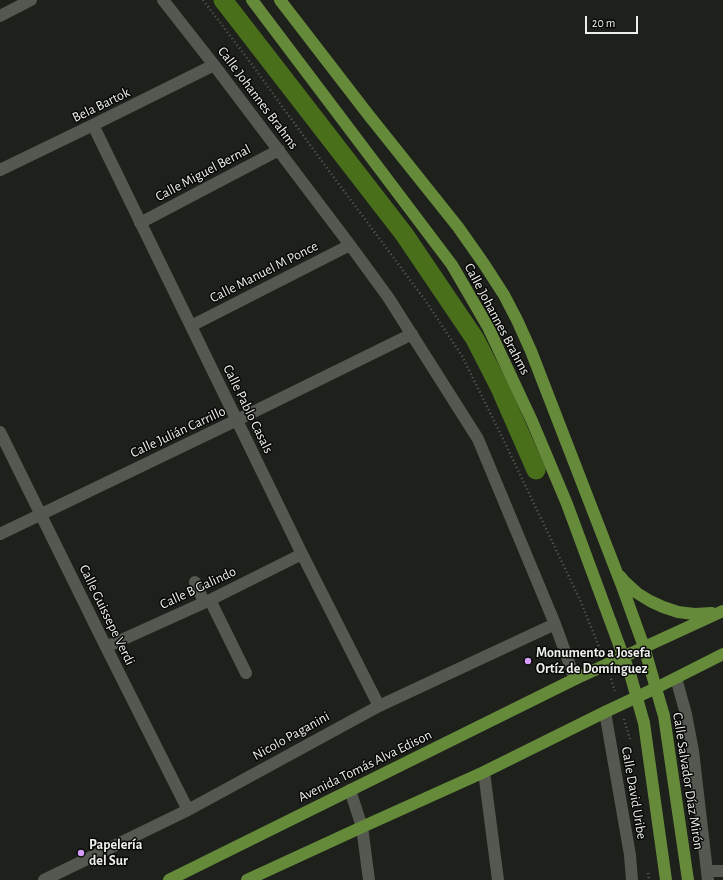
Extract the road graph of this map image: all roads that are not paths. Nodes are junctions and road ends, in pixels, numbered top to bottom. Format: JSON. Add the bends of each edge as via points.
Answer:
{"nodes":[{"id":1,"x":31,"y":0,"type":"edge"},
{"id":2,"x":163,"y":0,"type":"edge"},
{"id":3,"x":252,"y":0,"type":"edge"},
{"id":4,"x":280,"y":0,"type":"edge"},
{"id":5,"x":0,"y":16,"type":"edge"},
{"id":6,"x":214,"y":65,"type":"junction"},
{"id":7,"x":93,"y":126,"type":"junction"},
{"id":8,"x":279,"y":150,"type":"junction"},
{"id":9,"x":0,"y":170,"type":"edge"},
{"id":10,"x":140,"y":223,"type":"junction"},
{"id":11,"x":350,"y":245,"type":"junction"},
{"id":12,"x":191,"y":326,"type":"junction"},
{"id":13,"x":412,"y":334,"type":"junction"},
{"id":14,"x":237,"y":420,"type":"junction"},
{"id":15,"x":0,"y":432,"type":"edge"},
{"id":16,"x":40,"y":514,"type":"junction"},
{"id":17,"x":0,"y":534,"type":"edge"},
{"id":18,"x":302,"y":554,"type":"junction"},
{"id":19,"x":615,"y":571,"type":"junction"},
{"id":20,"x":195,"y":582,"type":"dead end"},
{"id":21,"x":207,"y":601,"type":"junction"},
{"id":22,"x":723,"y":611,"type":"edge"},
{"id":23,"x":555,"y":624,"type":"junction"},
{"id":24,"x":106,"y":647,"type":"junction"},
{"id":25,"x":644,"y":647,"type":"junction"},
{"id":26,"x":723,"y":654,"type":"edge"},
{"id":27,"x":624,"y":657,"type":"junction"},
{"id":28,"x":246,"y":673,"type":"dead end"},
{"id":29,"x":676,"y":678,"type":"junction"},
{"id":30,"x":575,"y":679,"type":"junction"},
{"id":31,"x":656,"y":688,"type":"junction"},
{"id":32,"x":637,"y":697,"type":"junction"},
{"id":33,"x":379,"y":706,"type":"junction"},
{"id":34,"x":605,"y":712,"type":"junction"},
{"id":35,"x":484,"y":772,"type":"junction"},
{"id":36,"x":350,"y":790,"type":"junction"},
{"id":37,"x":188,"y":810,"type":"junction"},
{"id":38,"x":362,"y":826,"type":"junction"},
{"id":39,"x":723,"y":871,"type":"edge"},
{"id":40,"x":708,"y":875,"type":"edge"},
{"id":41,"x":44,"y":880,"type":"edge"},
{"id":42,"x":169,"y":880,"type":"edge"},
{"id":43,"x":247,"y":880,"type":"edge"},
{"id":44,"x":369,"y":880,"type":"edge"},
{"id":45,"x":498,"y":880,"type":"edge"},
{"id":46,"x":632,"y":880,"type":"edge"},
{"id":47,"x":666,"y":880,"type":"edge"},
{"id":48,"x":688,"y":880,"type":"edge"}],
"edges":[{"from":1,"to":5,"type":"street"},
{"from":2,"to":6,"type":"street","name":"Calle Johannes Brahms"},
{"from":3,"to":27,"type":"main road","name":"Calle Johannes Brahms","via":[[452,265],[488,327],[532,420],[567,504]]},
{"from":4,"to":19,"type":"main road","name":"Calle Johannes Brahms","via":[[458,227],[504,296],[531,351]]},
{"from":6,"to":7,"type":"street","name":"Bela Bartok"},
{"from":6,"to":8,"type":"street","name":"Calle Johannes Brahms"},
{"from":7,"to":9,"type":"street","name":"Bela Bartok"},
{"from":7,"to":10,"type":"street","name":"Calle Pablo Casals"},
{"from":8,"to":10,"type":"street","name":"Calle Miguel Bernal"},
{"from":8,"to":11,"type":"street","name":"Calle Johannes Brahms"},
{"from":10,"to":12,"type":"street","name":"Calle Pablo Casals"},
{"from":11,"to":12,"type":"street","name":"Calle Manuel M Ponce"},
{"from":11,"to":13,"type":"street","name":"Calle Johannes Brahms"},
{"from":12,"to":14,"type":"street","name":"Calle Pablo Casals"},
{"from":13,"to":14,"type":"street","name":"Calle Julián Carrillo"},
{"from":13,"to":23,"type":"street","name":"Calle Johannes Brahms","via":[[478,439]]},
{"from":14,"to":16,"type":"street","name":"Calle Julián Carrillo"},
{"from":14,"to":18,"type":"street","name":"Calle Pablo Casals"},
{"from":15,"to":16,"type":"street","name":"Calle Guissepe Verdi"},
{"from":16,"to":17,"type":"street","name":"Calle Julián Carrillo"},
{"from":16,"to":24,"type":"street","name":"Calle Guissepe Verdi"},
{"from":18,"to":21,"type":"street","name":"Calle B Galindo"},
{"from":18,"to":33,"type":"street","name":"Calle Pablo Casals"},
{"from":19,"to":22,"type":"main road","via":[[637,593],[663,607],[694,614]]},
{"from":19,"to":25,"type":"main road","name":"Calle Johannes Brahms"},
{"from":20,"to":21,"type":"street"},
{"from":21,"to":24,"type":"street","name":"Calle B Galindo"},
{"from":21,"to":28,"type":"street","via":[[221,621]]},
{"from":22,"to":25,"type":"main road","name":"Avenida Tomás Alva Edison"},
{"from":23,"to":30,"type":"street","name":"Calle Johannes Brahms"},
{"from":23,"to":33,"type":"street","name":"Nicolo Paganini"},
{"from":24,"to":37,"type":"street","name":"Calle Guissepe Verdi"},
{"from":25,"to":27,"type":"main road","name":"Avenida Tomás Alva Edison"},
{"from":25,"to":31,"type":"main road","name":"Calle Johannes Brahms"},
{"from":26,"to":29,"type":"main road"},
{"from":27,"to":30,"type":"main road","name":"Avenida Tomás Alva Edison"},
{"from":27,"to":32,"type":"main road","name":"Calle Johannes Brahms"},
{"from":29,"to":31,"type":"main road"},
{"from":29,"to":40,"type":"street","name":"Calle Salvador Díaz Mirón","via":[[693,751]]},
{"from":30,"to":36,"type":"main road","name":"Avenida Tomás Alva Edison"},
{"from":31,"to":32,"type":"main road"},
{"from":31,"to":48,"type":"main road","name":"Calle Salvador Díaz Mirón","via":[[664,716]]},
{"from":32,"to":34,"type":"main road"},
{"from":32,"to":47,"type":"main road","via":[[644,723]]},
{"from":33,"to":37,"type":"street","name":"Nicolo Paganini"},
{"from":34,"to":35,"type":"main road"},
{"from":34,"to":46,"type":"street","name":"Calle David Uribe"},
{"from":35,"to":38,"type":"main road"},
{"from":35,"to":45,"type":"street"},
{"from":36,"to":38,"type":"street"},
{"from":36,"to":42,"type":"main road","name":"Avenida Tomás Alva Edison"},
{"from":37,"to":41,"type":"street","name":"Nicolo Paganini"},
{"from":38,"to":43,"type":"main road"},
{"from":38,"to":44,"type":"street"},
{"from":39,"to":40,"type":"street"}]}
